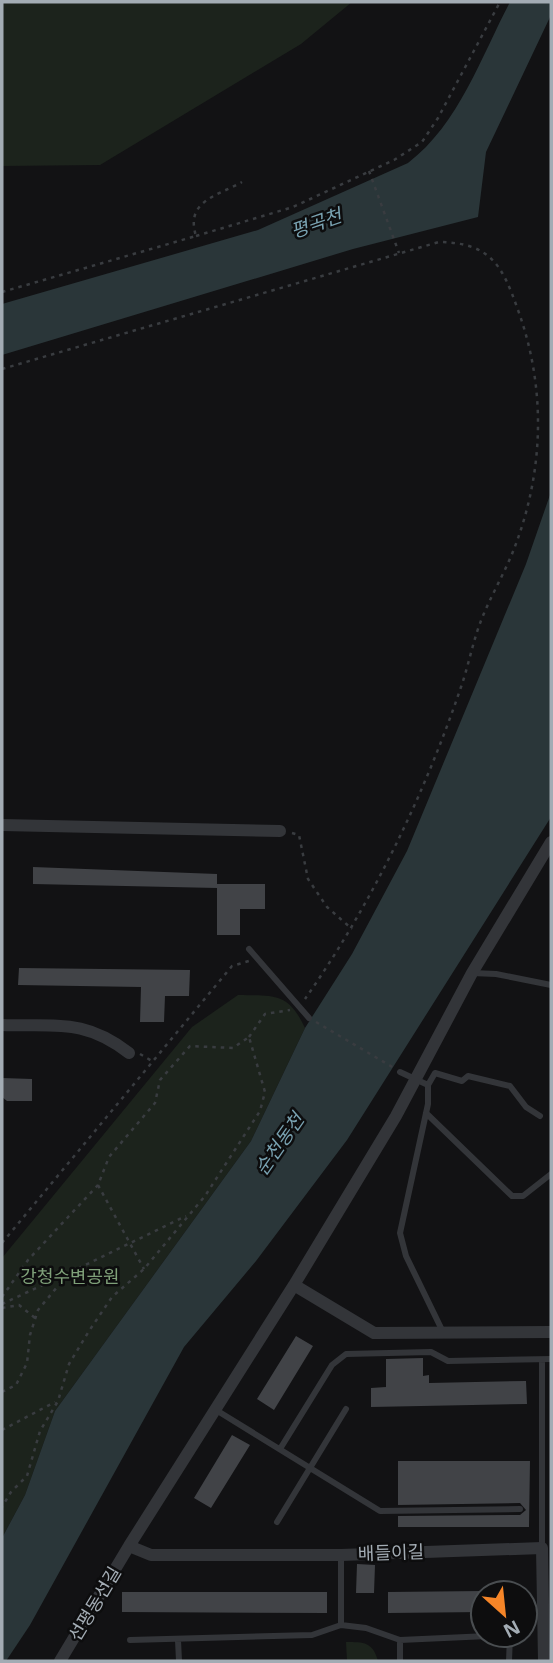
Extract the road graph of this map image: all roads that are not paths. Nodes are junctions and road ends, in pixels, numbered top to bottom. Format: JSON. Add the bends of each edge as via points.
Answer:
{"nodes":[{"id":1,"x":2,"y":825,"type":"edge"},
{"id":2,"x":280,"y":831,"type":"road end"},
{"id":3,"x":551,"y":842,"type":"edge"},
{"id":4,"x":249,"y":949,"type":"dead end"},
{"id":5,"x":472,"y":973,"type":"junction"},
{"id":6,"x":551,"y":985,"type":"edge"},
{"id":7,"x":309,"y":1018,"type":"road end"},
{"id":8,"x":2,"y":1025,"type":"edge"},
{"id":9,"x":129,"y":1053,"type":"dead end"},
{"id":10,"x":400,"y":1072,"type":"road end"},
{"id":11,"x":414,"y":1077,"type":"junction"},
{"id":12,"x":428,"y":1085,"type":"junction"},
{"id":13,"x":426,"y":1113,"type":"junction"},
{"id":14,"x":540,"y":1116,"type":"dead end"},
{"id":15,"x":551,"y":1174,"type":"edge"},
{"id":16,"x":294,"y":1285,"type":"junction"},
{"id":17,"x":551,"y":1332,"type":"edge"},
{"id":18,"x":443,"y":1334,"type":"junction"},
{"id":19,"x":551,"y":1359,"type":"edge"},
{"id":20,"x":542,"y":1360,"type":"junction"},
{"id":21,"x":215,"y":1409,"type":"junction"},
{"id":22,"x":346,"y":1409,"type":"dead end"},
{"id":23,"x":280,"y":1449,"type":"junction"},
{"id":24,"x":542,"y":1453,"type":"junction"},
{"id":25,"x":551,"y":1453,"type":"edge"},
{"id":26,"x":310,"y":1468,"type":"junction"},
{"id":27,"x":520,"y":1509,"type":"dead end"},
{"id":28,"x":277,"y":1522,"type":"dead end"},
{"id":29,"x":129,"y":1546,"type":"junction"},
{"id":30,"x":547,"y":1548,"type":"edge"},
{"id":31,"x":341,"y":1555,"type":"junction"},
{"id":32,"x":341,"y":1625,"type":"junction"},
{"id":33,"x":130,"y":1640,"type":"dead end"},
{"id":34,"x":178,"y":1640,"type":"junction"},
{"id":35,"x":400,"y":1640,"type":"junction"},
{"id":36,"x":60,"y":1661,"type":"edge"},
{"id":37,"x":179,"y":1661,"type":"edge"},
{"id":38,"x":400,"y":1661,"type":"edge"},
{"id":39,"x":509,"y":1661,"type":"edge"},
{"id":40,"x":544,"y":1661,"type":"edge"}],
"edges":[{"from":1,"to":2,"type":"street"},
{"from":3,"to":5,"type":"street","name":"선평동선길"},
{"from":4,"to":7,"type":"lane"},
{"from":5,"to":6,"type":"lane"},
{"from":5,"to":11,"type":"street","name":"선평동선길"},
{"from":8,"to":9,"type":"street","via":[[88,1028]]},
{"from":10,"to":11,"type":"lane"},
{"from":11,"to":12,"type":"lane"},
{"from":11,"to":16,"type":"street","name":"선평동선길","via":[[396,1116]]},
{"from":12,"to":13,"type":"lane"},
{"from":12,"to":14,"type":"lane","via":[[435,1073],[510,1086],[526,1107]]},
{"from":13,"to":15,"type":"lane","via":[[512,1196],[523,1196]]},
{"from":13,"to":18,"type":"lane","via":[[400,1233]]},
{"from":16,"to":18,"type":"street","via":[[374,1333]]},
{"from":16,"to":21,"type":"street","name":"선평동선길"},
{"from":17,"to":18,"type":"street"},
{"from":19,"to":20,"type":"lane"},
{"from":20,"to":23,"type":"lane","via":[[448,1362],[430,1352],[346,1354],[332,1365]]},
{"from":20,"to":24,"type":"lane"},
{"from":21,"to":23,"type":"lane"},
{"from":21,"to":29,"type":"street","name":"선평동선길"},
{"from":22,"to":26,"type":"lane"},
{"from":23,"to":26,"type":"lane"},
{"from":24,"to":25,"type":"lane"},
{"from":24,"to":30,"type":"lane"},
{"from":26,"to":27,"type":"lane","via":[[380,1511]]},
{"from":26,"to":28,"type":"lane"},
{"from":29,"to":31,"type":"street","name":"배들이길","via":[[151,1555]]},
{"from":29,"to":36,"type":"street","name":"선평동선길"},
{"from":30,"to":31,"type":"street","name":"배들이길"},
{"from":30,"to":40,"type":"street"},
{"from":31,"to":32,"type":"lane"},
{"from":32,"to":34,"type":"lane","via":[[312,1635]]},
{"from":32,"to":35,"type":"lane"},
{"from":33,"to":34,"type":"lane"},
{"from":34,"to":37,"type":"lane"},
{"from":35,"to":38,"type":"lane"},
{"from":35,"to":39,"type":"lane","via":[[510,1635]]}]}
